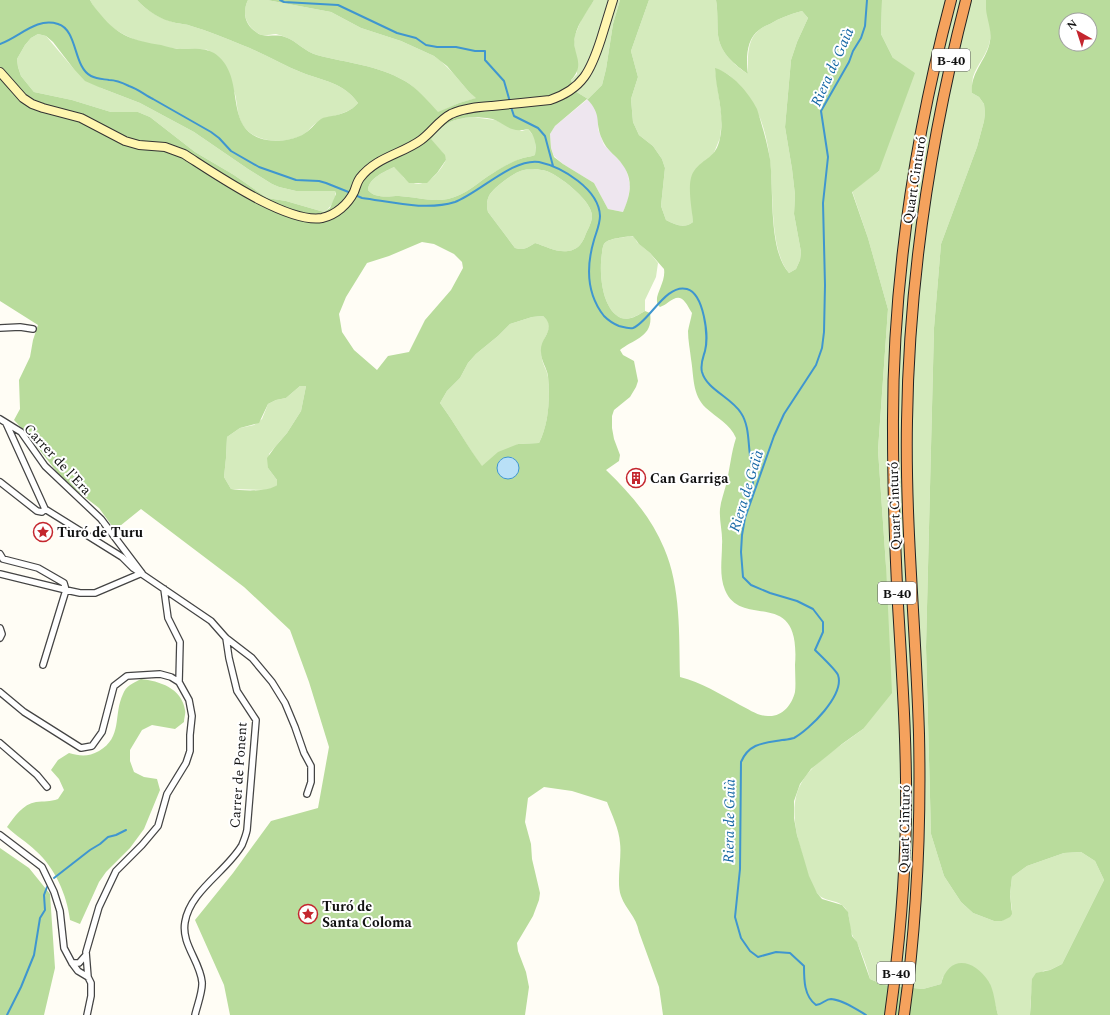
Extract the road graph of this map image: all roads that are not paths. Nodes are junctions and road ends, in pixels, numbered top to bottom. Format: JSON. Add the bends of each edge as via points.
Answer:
{"nodes":[{"id":1,"x":613,"y":0,"type":"edge"},
{"id":2,"x":951,"y":0,"type":"edge"},
{"id":3,"x":966,"y":0,"type":"edge"},
{"id":4,"x":0,"y":72,"type":"edge"},
{"id":5,"x":0,"y":328,"type":"edge"},
{"id":6,"x":33,"y":329,"type":"dead end"},
{"id":7,"x":0,"y":419,"type":"edge"},
{"id":8,"x":6,"y":423,"type":"junction"},
{"id":9,"x":0,"y":483,"type":"edge"},
{"id":10,"x":45,"y":509,"type":"junction"},
{"id":11,"x":0,"y":554,"type":"edge"},
{"id":12,"x":142,"y":573,"type":"junction"},
{"id":13,"x":0,"y":574,"type":"edge"},
{"id":14,"x":164,"y":589,"type":"junction"},
{"id":15,"x":66,"y":590,"type":"junction"},
{"id":16,"x":0,"y":628,"type":"edge"},
{"id":17,"x":0,"y":638,"type":"edge"},
{"id":18,"x":226,"y":638,"type":"junction"},
{"id":19,"x":43,"y":665,"type":"dead end"},
{"id":20,"x":180,"y":682,"type":"junction"},
{"id":21,"x":0,"y":692,"type":"edge"},
{"id":22,"x":0,"y":743,"type":"edge"},
{"id":23,"x":47,"y":787,"type":"dead end"},
{"id":24,"x":307,"y":794,"type":"dead end"},
{"id":25,"x":0,"y":835,"type":"edge"},
{"id":26,"x":86,"y":955,"type":"junction"},
{"id":27,"x":72,"y":963,"type":"junction"},
{"id":28,"x":88,"y":977,"type":"junction"},
{"id":29,"x":86,"y":1015,"type":"edge"},
{"id":30,"x":195,"y":1015,"type":"edge"},
{"id":31,"x":890,"y":1015,"type":"edge"},
{"id":32,"x":904,"y":1015,"type":"edge"}],
"edges":[{"from":1,"to":4,"type":"street","via":[[593,63],[579,84],[567,93],[550,100],[473,107],[451,114],[421,140],[373,165],[360,178],[351,197],[341,209],[322,218],[289,213],[256,198],[175,150],[125,141],[81,118],[32,104],[23,98]]},
{"from":2,"to":31,"type":"highway","name":"Quart Cinturó","number":"B-40","via":[[924,117],[915,169],[897,318],[893,428],[895,539],[906,788],[905,864]]},
{"from":3,"to":32,"type":"highway","name":"Quart Cinturó","number":"B-40","via":[[928,171],[910,329],[908,516],[920,769],[914,931]]},
{"from":5,"to":6,"type":"street"},
{"from":7,"to":8,"type":"street","name":"Carrer de l'Era"},
{"from":8,"to":10,"type":"street"},
{"from":8,"to":12,"type":"street","name":"Carrer de l'Era","via":[[20,432],[45,466],[101,519]]},
{"from":9,"to":10,"type":"street","via":[[37,511],[42,512]]},
{"from":10,"to":12,"type":"street","via":[[122,557]]},
{"from":11,"to":15,"type":"street","via":[[3,558],[38,568],[64,583]]},
{"from":12,"to":14,"type":"street"},
{"from":12,"to":15,"type":"street","via":[[95,593]]},
{"from":13,"to":15,"type":"street"},
{"from":14,"to":18,"type":"street","via":[[211,621]]},
{"from":14,"to":20,"type":"street","via":[[168,618],[180,642]]},
{"from":15,"to":19,"type":"street"},
{"from":16,"to":17,"type":"street"},
{"from":18,"to":24,"type":"street","via":[[252,658],[285,703],[310,766],[311,782]]},
{"from":18,"to":30,"type":"street","name":"Carrer de Ponent","via":[[237,691],[256,720],[248,823],[242,845],[196,898],[188,909],[184,923],[184,936],[202,983]]},
{"from":20,"to":21,"type":"street","via":[[160,674],[127,676],[114,686],[102,732],[92,746],[81,748],[24,712]]},
{"from":20,"to":26,"type":"street","via":[[189,700],[192,716],[190,751],[186,764],[167,794],[158,826],[116,871],[99,907]]},
{"from":22,"to":23,"type":"street"},
{"from":25,"to":27,"type":"street","via":[[42,867],[60,911],[64,948]]},
{"from":26,"to":27,"type":"street","via":[[79,963]]},
{"from":26,"to":28,"type":"street"},
{"from":27,"to":28,"type":"street","via":[[78,971]]},
{"from":28,"to":29,"type":"street","via":[[91,983],[91,996]]}]}
